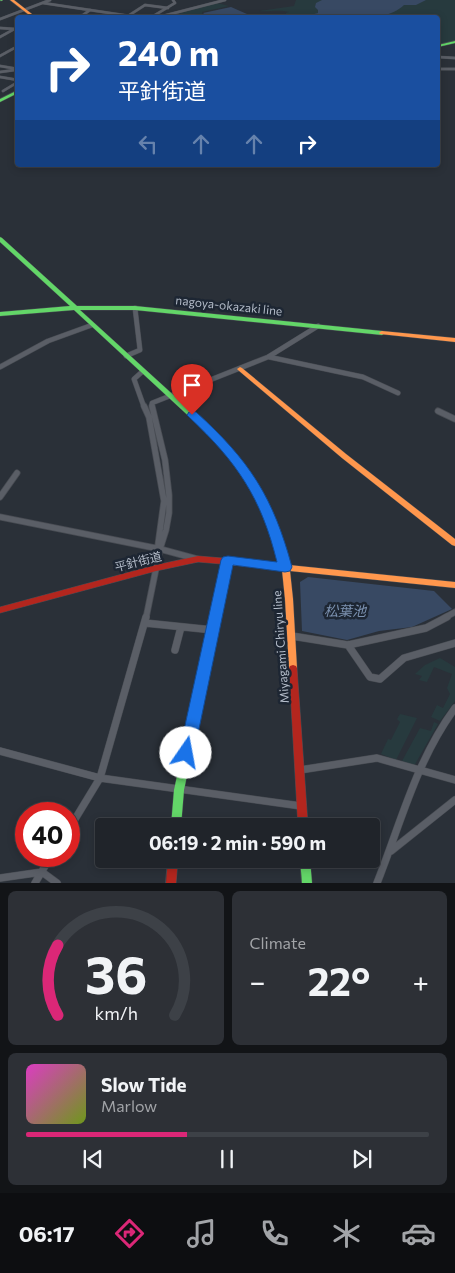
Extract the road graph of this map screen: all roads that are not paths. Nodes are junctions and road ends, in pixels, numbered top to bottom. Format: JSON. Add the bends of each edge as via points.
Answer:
{"nodes":[{"id":1,"x":12,"y":0,"type":"edge"},
{"id":2,"x":49,"y":0,"type":"edge"},
{"id":3,"x":173,"y":0,"type":"edge"},
{"id":4,"x":225,"y":0,"type":"edge"},
{"id":5,"x":43,"y":3,"type":"junction"},
{"id":6,"x":168,"y":8,"type":"junction"},
{"id":7,"x":10,"y":10,"type":"dead end"},
{"id":8,"x":23,"y":10,"type":"junction"},
{"id":9,"x":90,"y":10,"type":"junction"},
{"id":10,"x":32,"y":15,"type":"edge"},
{"id":11,"x":83,"y":15,"type":"edge"},
{"id":12,"x":116,"y":15,"type":"edge"},
{"id":13,"x":130,"y":15,"type":"edge"},
{"id":14,"x":155,"y":15,"type":"edge"},
{"id":15,"x":167,"y":15,"type":"edge"},
{"id":16,"x":0,"y":19,"type":"edge"},
{"id":17,"x":0,"y":28,"type":"edge"},
{"id":18,"x":15,"y":29,"type":"edge"},
{"id":19,"x":15,"y":30,"type":"edge"},
{"id":20,"x":0,"y":37,"type":"edge"},
{"id":21,"x":455,"y":42,"type":"edge"},
{"id":22,"x":440,"y":46,"type":"edge"},
{"id":23,"x":15,"y":48,"type":"edge"},
{"id":24,"x":0,"y":56,"type":"edge"},
{"id":25,"x":440,"y":57,"type":"edge"},
{"id":26,"x":455,"y":58,"type":"edge"},
{"id":27,"x":0,"y":66,"type":"edge"},
{"id":28,"x":15,"y":68,"type":"edge"},
{"id":29,"x":440,"y":69,"type":"edge"},
{"id":30,"x":455,"y":69,"type":"edge"},
{"id":31,"x":15,"y":70,"type":"edge"},
{"id":32,"x":0,"y":72,"type":"edge"},
{"id":33,"x":0,"y":77,"type":"edge"},
{"id":34,"x":15,"y":80,"type":"edge"},
{"id":35,"x":15,"y":83,"type":"edge"},
{"id":36,"x":1,"y":90,"type":"edge"},
{"id":37,"x":15,"y":92,"type":"edge"},
{"id":38,"x":15,"y":93,"type":"edge"},
{"id":39,"x":0,"y":101,"type":"edge"},
{"id":40,"x":2,"y":242,"type":"edge"},
{"id":41,"x":75,"y":308,"type":"junction"},
{"id":42,"x":135,"y":308,"type":"junction"},
{"id":43,"x":0,"y":314,"type":"edge"},
{"id":44,"x":92,"y":325,"type":"junction"},
{"id":45,"x":318,"y":326,"type":"junction"},
{"id":46,"x":455,"y":340,"type":"edge"},
{"id":47,"x":126,"y":356,"type":"junction"},
{"id":48,"x":268,"y":357,"type":"junction"},
{"id":49,"x":0,"y":367,"type":"edge"},
{"id":50,"x":240,"y":369,"type":"junction"},
{"id":51,"x":143,"y":371,"type":"junction"},
{"id":52,"x":398,"y":393,"type":"dead end"},
{"id":53,"x":171,"y":395,"type":"junction"},
{"id":54,"x":438,"y":411,"type":"dead end"},
{"id":55,"x":455,"y":419,"type":"edge"},
{"id":56,"x":17,"y":473,"type":"dead end"},
{"id":57,"x":0,"y":497,"type":"edge"},
{"id":58,"x":0,"y":517,"type":"edge"},
{"id":59,"x":455,"y":543,"type":"edge"},
{"id":60,"x":160,"y":549,"type":"junction"},
{"id":61,"x":198,"y":559,"type":"junction"},
{"id":62,"x":228,"y":560,"type":"junction"},
{"id":63,"x":285,"y":567,"type":"junction"},
{"id":64,"x":156,"y":568,"type":"junction"},
{"id":65,"x":455,"y":585,"type":"edge"},
{"id":66,"x":0,"y":610,"type":"edge"},
{"id":67,"x":455,"y":612,"type":"edge"},
{"id":68,"x":145,"y":623,"type":"junction"},
{"id":69,"x":180,"y":627,"type":"junction"},
{"id":70,"x":212,"y":630,"type":"junction"},
{"id":71,"x":292,"y":636,"type":"junction"},
{"id":72,"x":455,"y":642,"type":"edge"},
{"id":73,"x":348,"y":645,"type":"junction"},
{"id":74,"x":175,"y":650,"type":"dead end"},
{"id":75,"x":455,"y":708,"type":"edge"},
{"id":76,"x":1,"y":753,"type":"edge"},
{"id":77,"x":299,"y":770,"type":"junction"},
{"id":78,"x":418,"y":770,"type":"junction"},
{"id":79,"x":100,"y":778,"type":"junction"},
{"id":80,"x":455,"y":780,"type":"edge"},
{"id":81,"x":179,"y":790,"type":"junction"},
{"id":82,"x":455,"y":800,"type":"edge"},
{"id":83,"x":301,"y":806,"type":"junction"},
{"id":84,"x":80,"y":811,"type":"edge"},
{"id":85,"x":177,"y":818,"type":"edge"},
{"id":86,"x":302,"y":818,"type":"edge"},
{"id":87,"x":391,"y":851,"type":"junction"},
{"id":88,"x":45,"y":867,"type":"edge"},
{"id":89,"x":172,"y":868,"type":"edge"},
{"id":90,"x":306,"y":868,"type":"edge"},
{"id":91,"x":42,"y":872,"type":"junction"},
{"id":92,"x":0,"y":878,"type":"edge"},
{"id":93,"x":34,"y":883,"type":"edge"},
{"id":94,"x":57,"y":883,"type":"edge"},
{"id":95,"x":171,"y":883,"type":"edge"},
{"id":96,"x":307,"y":883,"type":"edge"},
{"id":97,"x":377,"y":883,"type":"edge"}],
"edges":[{"from":1,"to":8,"type":"street"},
{"from":2,"to":5,"type":"street"},
{"from":3,"to":6,"type":"street","via":[[175,3]]},
{"from":4,"to":15,"type":"street"},
{"from":5,"to":8,"type":"street"},
{"from":5,"to":9,"type":"street"},
{"from":6,"to":13,"type":"street","via":[[145,5]]},
{"from":6,"to":14,"type":"street"},
{"from":7,"to":8,"type":"street"},
{"from":8,"to":10,"type":"street"},
{"from":8,"to":16,"type":"street"},
{"from":9,"to":11,"type":"street"},
{"from":9,"to":12,"type":"street"},
{"from":17,"to":18,"type":"street"},
{"from":19,"to":20,"type":"street"},
{"from":21,"to":22,"type":"street"},
{"from":23,"to":24,"type":"street"},
{"from":25,"to":26,"type":"street"},
{"from":27,"to":28,"type":"street"},
{"from":29,"to":30,"type":"street"},
{"from":31,"to":32,"type":"street"},
{"from":33,"to":34,"type":"street"},
{"from":35,"to":36,"type":"street"},
{"from":36,"to":37,"type":"street"},
{"from":38,"to":39,"type":"street"},
{"from":40,"to":41,"type":"street","name":"Miyagami Chiryu line"},
{"from":41,"to":42,"type":"street","name":"nagoya-okazaki line"},
{"from":41,"to":43,"type":"street","name":"nagoya-okazaki line"},
{"from":41,"to":44,"type":"street","name":"Miyagami Chiryu line"},
{"from":42,"to":45,"type":"street","name":"nagoya-okazaki line"},
{"from":42,"to":47,"type":"street","via":[[140,350]]},
{"from":44,"to":47,"type":"street","name":"Miyagami Chiryu line"},
{"from":44,"to":49,"type":"street","via":[[48,341]]},
{"from":45,"to":46,"type":"street","name":"nagoya-okazaki line"},
{"from":45,"to":48,"type":"street"},
{"from":47,"to":51,"type":"street","name":"Miyagami Chiryu line"},
{"from":48,"to":50,"type":"street"},
{"from":48,"to":52,"type":"street","via":[[364,378]]},
{"from":50,"to":53,"type":"street"},
{"from":50,"to":59,"type":"street"},
{"from":51,"to":53,"type":"street","name":"Miyagami Chiryu line"},
{"from":51,"to":60,"type":"street","via":[[134,379],[149,417],[164,501]]},
{"from":53,"to":60,"type":"street","via":[[152,403],[170,506],[165,540]]},
{"from":53,"to":63,"type":"street","name":"Miyagami Chiryu line","via":[[219,439],[243,468],[260,494],[276,532]]},
{"from":54,"to":55,"type":"street"},
{"from":56,"to":57,"type":"street"},
{"from":58,"to":60,"type":"street"},
{"from":60,"to":61,"type":"street"},
{"from":60,"to":64,"type":"street"},
{"from":61,"to":62,"type":"street","name":"平針街道"},
{"from":61,"to":64,"type":"street","name":"平針街道"},
{"from":62,"to":63,"type":"street","name":"平針街道"},
{"from":62,"to":70,"type":"street"},
{"from":63,"to":65,"type":"street","name":"平針街道"},
{"from":63,"to":71,"type":"street","name":"Miyagami Chiryu line"},
{"from":64,"to":66,"type":"street","name":"平針街道"},
{"from":64,"to":68,"type":"street"},
{"from":67,"to":73,"type":"street","via":[[426,628]]},
{"from":68,"to":69,"type":"street"},
{"from":68,"to":79,"type":"street"},
{"from":69,"to":70,"type":"street"},
{"from":69,"to":74,"type":"street"},
{"from":70,"to":81,"type":"street"},
{"from":71,"to":73,"type":"street"},
{"from":71,"to":77,"type":"street","name":"Miyagami Chiryu line"},
{"from":72,"to":73,"type":"street","via":[[404,658],[380,679],[370,677]]},
{"from":75,"to":78,"type":"street"},
{"from":76,"to":79,"type":"street"},
{"from":77,"to":78,"type":"street","via":[[377,758]]},
{"from":77,"to":83,"type":"street","name":"Miyagami Chiryu line"},
{"from":78,"to":80,"type":"street"},
{"from":78,"to":87,"type":"street"},
{"from":79,"to":81,"type":"street"},
{"from":79,"to":84,"type":"street"},
{"from":81,"to":83,"type":"street"},
{"from":81,"to":85,"type":"street"},
{"from":82,"to":87,"type":"street"},
{"from":83,"to":86,"type":"street","name":"Miyagami Chiryu line"},
{"from":87,"to":97,"type":"street"},
{"from":88,"to":91,"type":"street"},
{"from":89,"to":95,"type":"street"},
{"from":90,"to":96,"type":"street"},
{"from":91,"to":92,"type":"street"},
{"from":91,"to":93,"type":"street"},
{"from":91,"to":94,"type":"street"}]}
